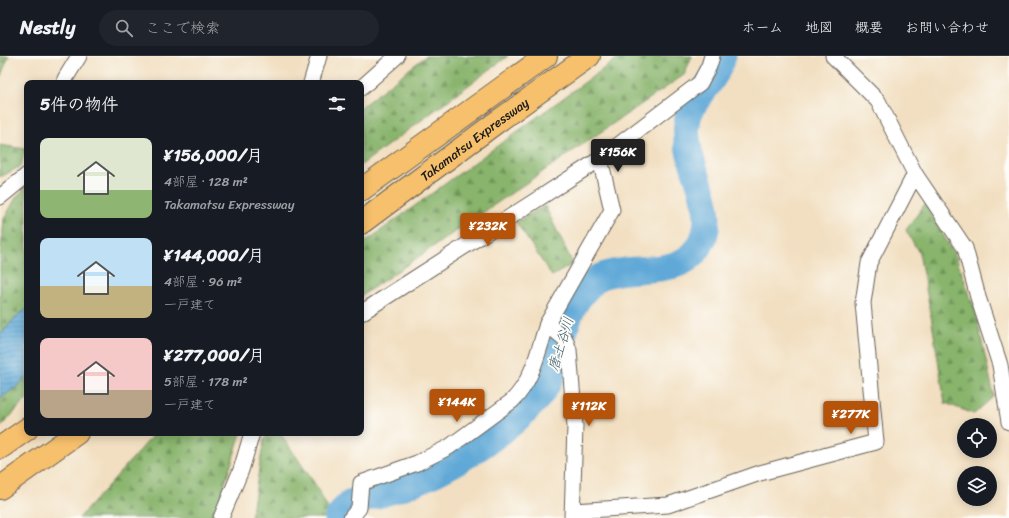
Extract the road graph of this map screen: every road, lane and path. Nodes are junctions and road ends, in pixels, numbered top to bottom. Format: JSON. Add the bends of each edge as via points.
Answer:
{"nodes":[{"id":1,"x":79,"y":56,"type":"edge"},
{"id":2,"x":319,"y":56,"type":"edge"},
{"id":3,"x":397,"y":56,"type":"edge"},
{"id":4,"x":546,"y":56,"type":"edge"},
{"id":5,"x":589,"y":56,"type":"edge"},
{"id":6,"x":712,"y":56,"type":"edge"},
{"id":7,"x":832,"y":56,"type":"edge"},
{"id":8,"x":65,"y":80,"type":"edge"},
{"id":9,"x":312,"y":80,"type":"edge"},
{"id":10,"x":364,"y":85,"type":"edge"},
{"id":11,"x":600,"y":159,"type":"junction"},
{"id":12,"x":915,"y":174,"type":"junction"},
{"id":13,"x":24,"y":177,"type":"edge"},
{"id":14,"x":364,"y":188,"type":"edge"},
{"id":15,"x":0,"y":197,"type":"edge"},
{"id":16,"x":364,"y":221,"type":"edge"},
{"id":17,"x":364,"y":311,"type":"edge"},
{"id":18,"x":550,"y":326,"type":"junction"},
{"id":19,"x":1009,"y":422,"type":"edge"},
{"id":20,"x":24,"y":431,"type":"edge"},
{"id":21,"x":73,"y":436,"type":"edge"},
{"id":22,"x":251,"y":436,"type":"edge"},
{"id":23,"x":0,"y":448,"type":"edge"},
{"id":24,"x":0,"y":488,"type":"edge"},
{"id":25,"x":355,"y":513,"type":"edge"},
{"id":26,"x":572,"y":515,"type":"edge"},
{"id":27,"x":221,"y":518,"type":"edge"}],
"edges":[{"from":1,"to":8,"type":"street"},
{"from":2,"to":9,"type":"street"},
{"from":3,"to":10,"type":"street"},
{"from":4,"to":14,"type":"highway","name":"Takamatsu Expressway"},
{"from":5,"to":16,"type":"highway","name":"Takamatsu Expressway"},
{"from":6,"to":11,"type":"street","via":[[700,83]]},
{"from":7,"to":12,"type":"street","via":[[878,101]]},
{"from":11,"to":17,"type":"street"},
{"from":11,"to":18,"type":"street","via":[[612,210]]},
{"from":12,"to":19,"type":"street","via":[[965,248],[1000,365]]},
{"from":12,"to":26,"type":"street","via":[[869,263],[863,303],[876,442],[760,473],[668,504]]},
{"from":13,"to":15,"type":"street"},
{"from":18,"to":25,"type":"street","via":[[521,392],[512,401],[449,447],[417,463],[361,483]]},
{"from":18,"to":26,"type":"street","via":[[565,339],[569,350],[575,426]]},
{"from":20,"to":23,"type":"highway"},
{"from":21,"to":24,"type":"highway"},
{"from":22,"to":27,"type":"street","via":[[241,470]]}]}
